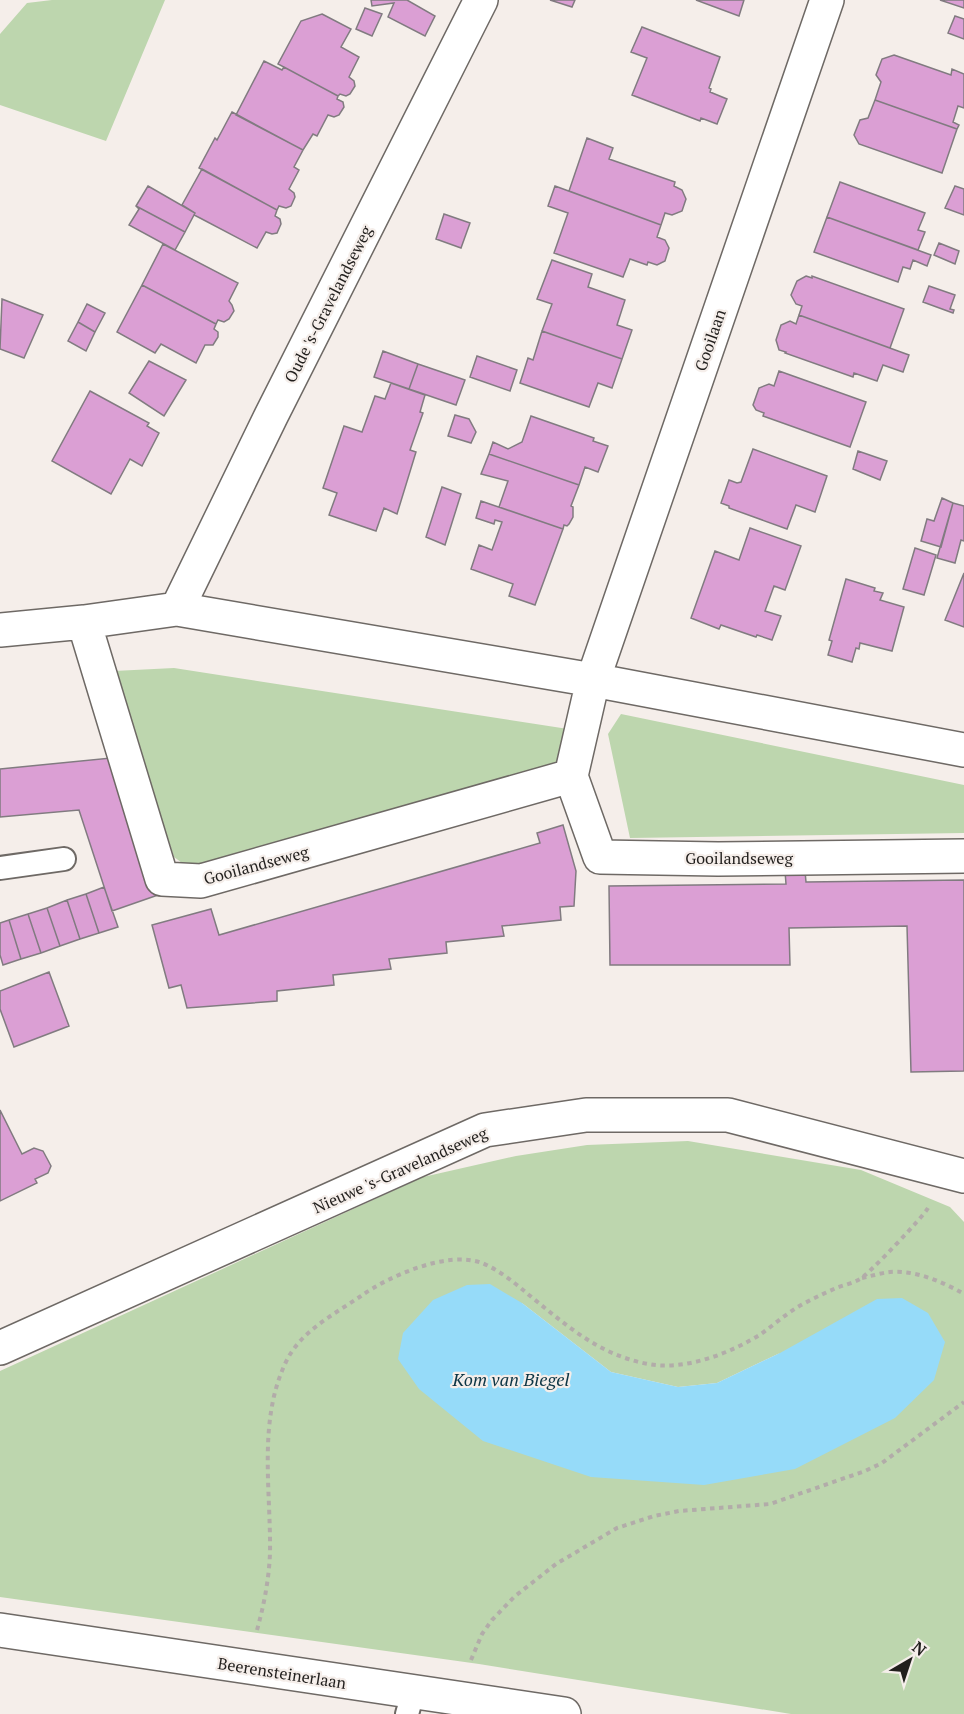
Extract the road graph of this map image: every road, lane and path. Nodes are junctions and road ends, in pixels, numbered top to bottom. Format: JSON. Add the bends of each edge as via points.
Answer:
{"nodes":[{"id":1,"x":481,"y":0,"type":"edge"},
{"id":2,"x":827,"y":0,"type":"edge"},
{"id":3,"x":177,"y":609,"type":"junction"},
{"id":4,"x":84,"y":622,"type":"junction"},
{"id":5,"x":0,"y":630,"type":"edge"},
{"id":6,"x":592,"y":680,"type":"junction"},
{"id":7,"x":964,"y":750,"type":"edge"},
{"id":8,"x":571,"y":776,"type":"junction"},
{"id":9,"x":964,"y":856,"type":"edge"},
{"id":10,"x":64,"y":858,"type":"dead end"},
{"id":11,"x":0,"y":868,"type":"edge"},
{"id":12,"x":952,"y":1173,"type":"edge"},
{"id":13,"x":861,"y":1278,"type":"junction"},
{"id":14,"x":964,"y":1294,"type":"edge"},
{"id":15,"x":0,"y":1348,"type":"edge"},
{"id":16,"x":964,"y":1402,"type":"edge"},
{"id":17,"x":0,"y":1630,"type":"edge"},
{"id":18,"x":246,"y":1668,"type":"junction"},
{"id":19,"x":459,"y":1699,"type":"junction"},
{"id":20,"x":410,"y":1703,"type":"edge"},
{"id":21,"x":564,"y":1714,"type":"edge"}],
"edges":[{"from":1,"to":3,"type":"street","name":"Oude 's-Gravelandseweg"},
{"from":2,"to":6,"type":"street","name":"Gooilaan"},
{"from":3,"to":4,"type":"street"},
{"from":3,"to":6,"type":"street"},
{"from":4,"to":5,"type":"street"},
{"from":4,"to":8,"type":"street","name":"Gooilandseweg","via":[[162,879],[201,881]]},
{"from":6,"to":7,"type":"street"},
{"from":6,"to":8,"type":"street"},
{"from":8,"to":9,"type":"street","name":"Gooilandseweg","via":[[600,857]]},
{"from":10,"to":11,"type":"lane"},
{"from":12,"to":13,"type":"path","via":[[926,1211]]},
{"from":12,"to":15,"type":"street","name":"Nieuwe 's-Gravelandseweg","via":[[728,1115],[586,1115],[485,1130]]},
{"from":13,"to":14,"type":"path","via":[[891,1272],[917,1275]]},
{"from":13,"to":18,"type":"path","via":[[802,1304],[759,1335],[722,1355],[676,1365],[649,1365],[612,1354],[582,1338],[508,1278],[481,1263],[461,1259],[432,1263],[373,1287],[299,1340],[280,1376],[268,1442],[270,1556],[264,1603]]},
{"from":16,"to":19,"type":"path","via":[[882,1463],[865,1471],[770,1504],[654,1516],[617,1528],[586,1545],[514,1597],[492,1620],[473,1652]]},
{"from":17,"to":18,"type":"street","name":"Beerensteinerlaan"},
{"from":18,"to":20,"type":"street","name":"Beerensteinerlaan"},
{"from":19,"to":20,"type":"street","name":"Beerensteinerlaan"},
{"from":19,"to":21,"type":"street","name":"Beerensteinerlaan"}]}
